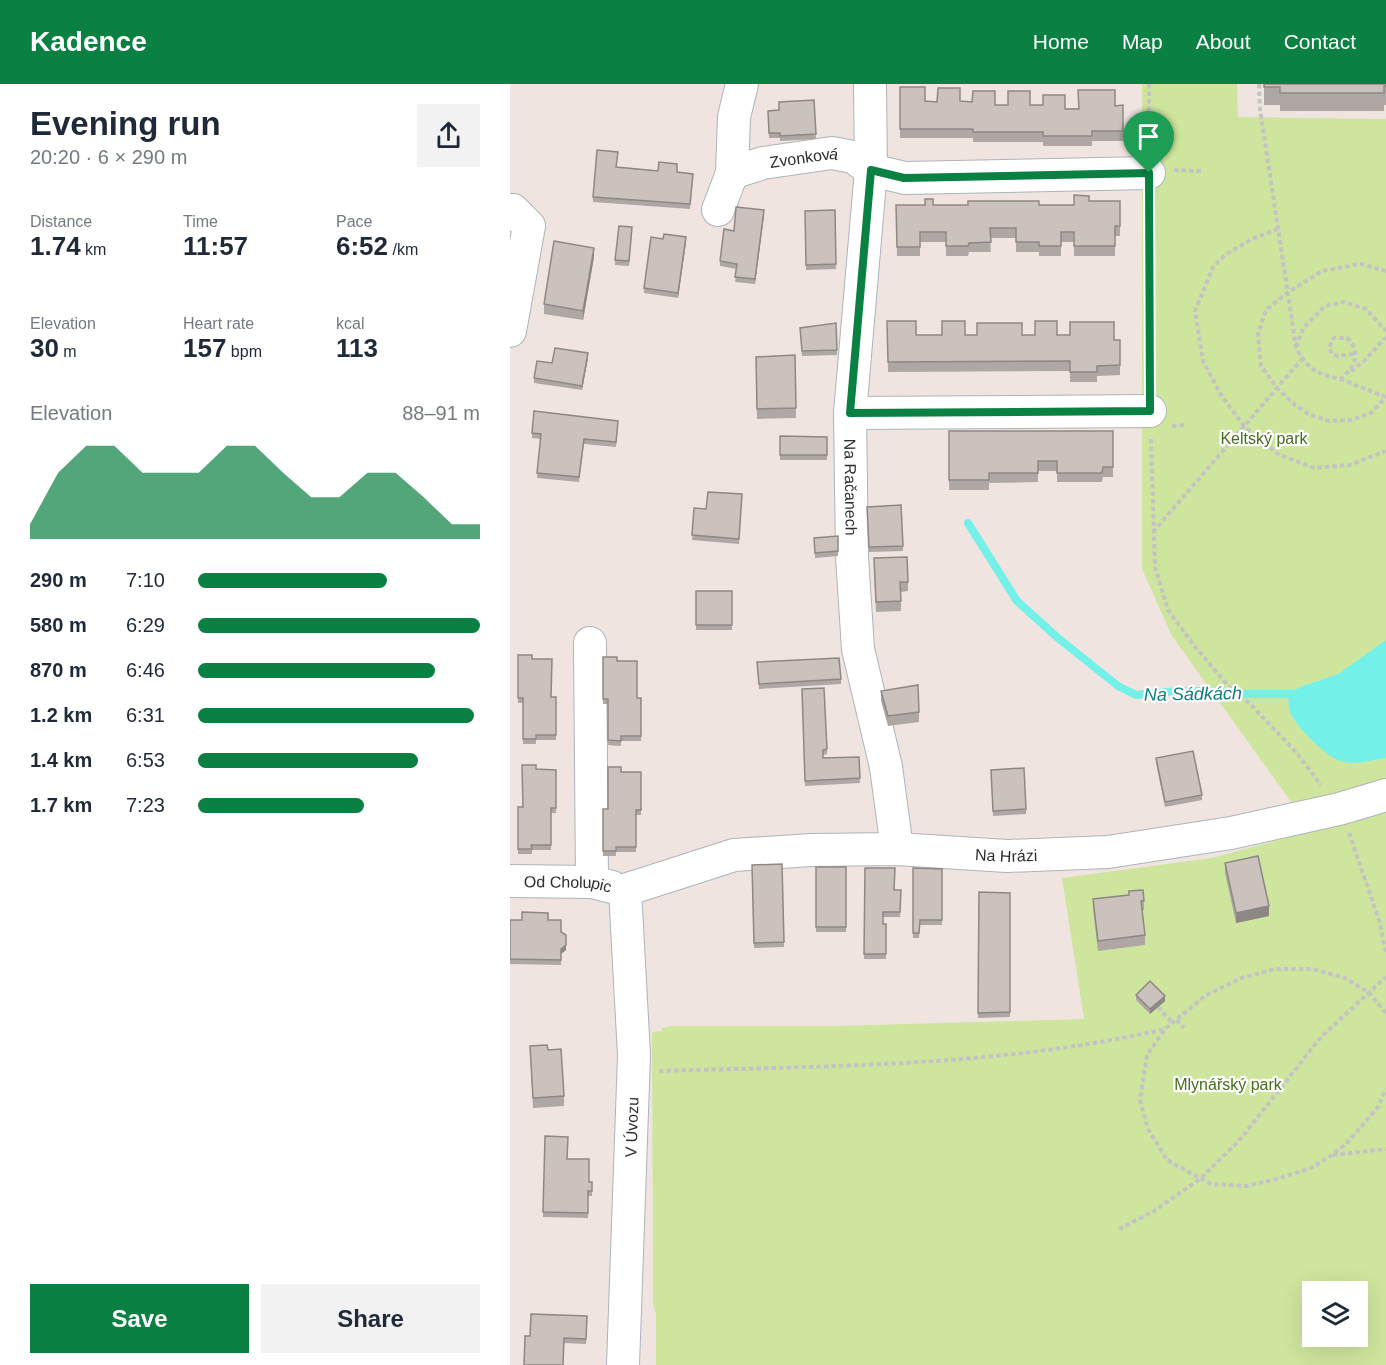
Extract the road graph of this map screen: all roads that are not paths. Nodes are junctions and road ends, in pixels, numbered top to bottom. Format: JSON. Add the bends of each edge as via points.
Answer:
{"nodes":[{"id":1,"x":742,"y":84,"type":"edge"},
{"id":2,"x":870,"y":84,"type":"edge"},
{"id":3,"x":871,"y":170,"type":"junction"},
{"id":4,"x":1149,"y":173,"type":"road end"},
{"id":5,"x":732,"y":174,"type":"junction"},
{"id":6,"x":510,"y":210,"type":"edge"},
{"id":7,"x":718,"y":210,"type":"dead end"},
{"id":8,"x":510,"y":331,"type":"edge"},
{"id":9,"x":1150,"y":411,"type":"road end"},
{"id":10,"x":850,"y":413,"type":"junction"},
{"id":11,"x":590,"y":643,"type":"dead end"},
{"id":12,"x":1386,"y":795,"type":"edge"},
{"id":13,"x":897,"y":849,"type":"junction"},
{"id":14,"x":510,"y":881,"type":"edge"},
{"id":15,"x":592,"y":882,"type":"junction"},
{"id":16,"x":625,"y":890,"type":"junction"},
{"id":17,"x":623,"y":1365,"type":"edge"}],
"edges":[{"from":1,"to":5,"type":"street","via":[[734,117]]},
{"from":2,"to":3,"type":"street","name":"Na Račanech"},
{"from":3,"to":4,"type":"street","name":"Zvonková","via":[[904,178]]},
{"from":3,"to":5,"type":"street","name":"Zvonková","via":[[853,157],[832,153],[763,163]]},
{"from":3,"to":10,"type":"street","name":"Na Račanech"},
{"from":5,"to":7,"type":"street"},
{"from":6,"to":8,"type":"street","via":[[529,226]]},
{"from":9,"to":10,"type":"street"},
{"from":10,"to":13,"type":"street","name":"Na Račanech","via":[[858,649],[886,767]]},
{"from":11,"to":15,"type":"street"},
{"from":12,"to":13,"type":"street","name":"Na Hrázi","via":[[1231,833],[1108,852],[1007,856]]},
{"from":13,"to":16,"type":"street","name":"Na Hrázi","via":[[734,855]]},
{"from":14,"to":15,"type":"street","name":"Od Cholupic"},
{"from":15,"to":16,"type":"street","name":"Od Cholupic"},
{"from":16,"to":17,"type":"street","name":"V Úvozu","via":[[633,1072]]}]}
